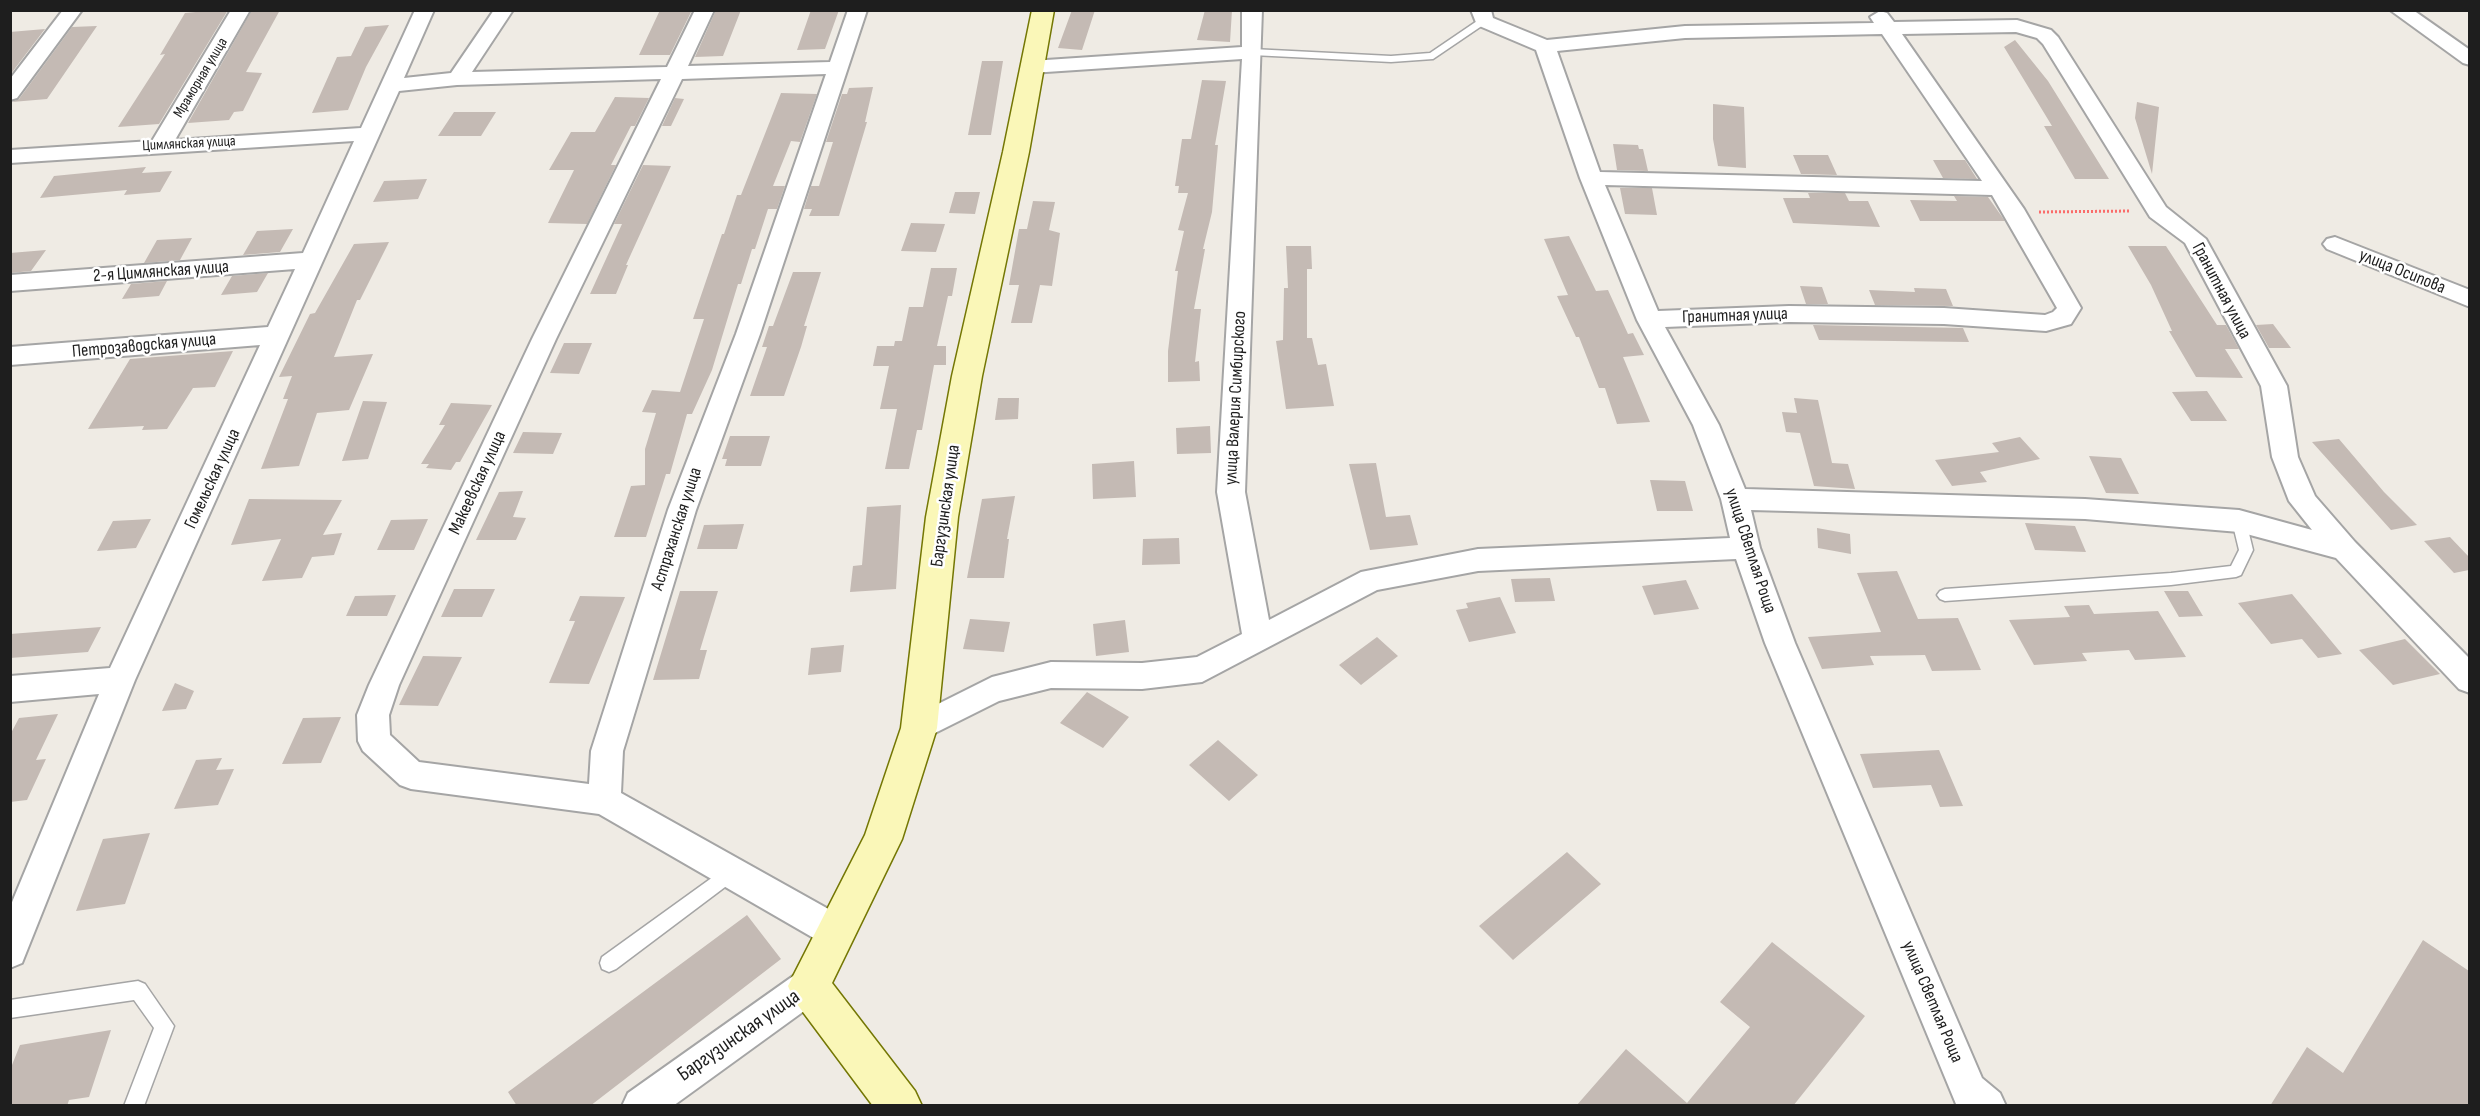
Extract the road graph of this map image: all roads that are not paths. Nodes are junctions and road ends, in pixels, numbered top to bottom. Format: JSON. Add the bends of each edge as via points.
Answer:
{"nodes":[{"id":1,"x":73,"y":10,"type":"edge"},
{"id":2,"x":241,"y":10,"type":"edge"},
{"id":3,"x":425,"y":10,"type":"edge"},
{"id":4,"x":504,"y":10,"type":"edge"},
{"id":5,"x":705,"y":10,"type":"edge"},
{"id":6,"x":858,"y":10,"type":"edge"},
{"id":7,"x":1042,"y":10,"type":"edge"},
{"id":8,"x":1251,"y":10,"type":"edge"},
{"id":9,"x":2399,"y":10,"type":"edge"},
{"id":10,"x":1482,"y":16,"type":"edge"},
{"id":11,"x":1882,"y":20,"type":"edge"},
{"id":12,"x":1680,"y":21,"type":"edge"},
{"id":13,"x":1545,"y":46,"type":"junction"},
{"id":14,"x":1252,"y":52,"type":"junction"},
{"id":15,"x":2469,"y":60,"type":"edge"},
{"id":16,"x":1031,"y":67,"type":"junction"},
{"id":17,"x":838,"y":68,"type":"junction"},
{"id":18,"x":674,"y":74,"type":"junction"},
{"id":19,"x":458,"y":79,"type":"junction"},
{"id":20,"x":393,"y":85,"type":"junction"},
{"id":21,"x":10,"y":94,"type":"edge"},
{"id":22,"x":368,"y":134,"type":"junction"},
{"id":23,"x":161,"y":145,"type":"junction"},
{"id":24,"x":10,"y":157,"type":"edge"},
{"id":25,"x":1591,"y":178,"type":"junction"},
{"id":26,"x":1996,"y":188,"type":"junction"},
{"id":27,"x":2335,"y":244,"type":"dead end"},
{"id":28,"x":312,"y":260,"type":"junction"},
{"id":29,"x":10,"y":283,"type":"edge"},
{"id":30,"x":2469,"y":299,"type":"edge"},
{"id":31,"x":1649,"y":320,"type":"junction"},
{"id":32,"x":277,"y":335,"type":"junction"},
{"id":33,"x":10,"y":357,"type":"edge"},
{"id":34,"x":1735,"y":499,"type":"junction"},
{"id":35,"x":2239,"y":521,"type":"junction"},
{"id":36,"x":1746,"y":548,"type":"junction"},
{"id":37,"x":2345,"y":550,"type":"junction"},
{"id":38,"x":1945,"y":595,"type":"dead end"},
{"id":39,"x":1258,"y":639,"type":"junction"},
{"id":40,"x":120,"y":680,"type":"junction"},
{"id":41,"x":2469,"y":680,"type":"edge"},
{"id":42,"x":10,"y":689,"type":"edge"},
{"id":43,"x":919,"y":728,"type":"junction"},
{"id":44,"x":604,"y":800,"type":"junction"},
{"id":45,"x":731,"y":872,"type":"junction"},
{"id":46,"x":836,"y":932,"type":"junction"},
{"id":47,"x":10,"y":951,"type":"edge"},
{"id":48,"x":609,"y":963,"type":"dead end"},
{"id":49,"x":809,"y":986,"type":"junction"},
{"id":50,"x":10,"y":1009,"type":"edge"},
{"id":51,"x":1978,"y":1098,"type":"edge"},
{"id":52,"x":134,"y":1106,"type":"edge"},
{"id":53,"x":640,"y":1106,"type":"edge"},
{"id":54,"x":900,"y":1106,"type":"edge"}],
"edges":[{"from":1,"to":21,"type":"street"},
{"from":2,"to":23,"type":"street","name":"Мраморная улица"},
{"from":3,"to":20,"type":"street","name":"Гомельская улица"},
{"from":4,"to":19,"type":"street"},
{"from":5,"to":18,"type":"street","name":"Макеевская улица"},
{"from":6,"to":17,"type":"street","name":"Астраханская улица"},
{"from":7,"to":16,"type":"street","name":"Баргузинская улица"},
{"from":8,"to":14,"type":"street","name":"улица Валерия Симбирского"},
{"from":9,"to":15,"type":"street"},
{"from":10,"to":13,"type":"street"},
{"from":10,"to":14,"type":"lane","via":[[1433,56],[1391,59]]},
{"from":11,"to":12,"type":"street","name":"Гранитная улица"},
{"from":11,"to":26,"type":"street","name":"Гранитная улица"},
{"from":11,"to":37,"type":"street","name":"Гранитная улица","via":[[2017,26],[2044,34],[2051,41],[2158,212],[2194,239],[2274,386],[2285,457],[2304,501]]},
{"from":12,"to":13,"type":"street","name":"Гранитная улица"},
{"from":13,"to":25,"type":"street","name":"улица Светлая Роща"},
{"from":14,"to":16,"type":"street"},
{"from":14,"to":39,"type":"street","name":"улица Валерия Симбирского","via":[[1231,492]]},
{"from":16,"to":43,"type":"street","name":"Баргузинская улица","via":[[942,517]]},
{"from":17,"to":18,"type":"street"},
{"from":17,"to":44,"type":"street","name":"Астраханская улица","via":[[748,334],[682,510],[607,751]]},
{"from":18,"to":19,"type":"street"},
{"from":18,"to":44,"type":"street","name":"Макеевская улица","via":[[544,339],[384,685],[374,715],[374,741],[411,775]]},
{"from":19,"to":20,"type":"street"},
{"from":20,"to":22,"type":"street","name":"Гомельская улица"},
{"from":22,"to":23,"type":"street","name":"Цимлянская улица"},
{"from":22,"to":28,"type":"street","name":"Гомельская улица"},
{"from":23,"to":24,"type":"street","name":"Цимлянская улица"},
{"from":25,"to":26,"type":"street"},
{"from":25,"to":31,"type":"street","name":"улица Светлая Роща"},
{"from":26,"to":31,"type":"street","name":"Гранитная улица","via":[[2013,209],[2069,308],[2062,318],[2046,323],[1944,316],[1789,314]]},
{"from":27,"to":30,"type":"street","name":"улица Осипова"},
{"from":28,"to":29,"type":"street","name":"2-я Цимлянская улица"},
{"from":28,"to":32,"type":"street","name":"Гомельская улица"},
{"from":31,"to":34,"type":"street","name":"улица Светлая Роща","via":[[1706,425]]},
{"from":32,"to":33,"type":"street","name":"Петрозаводская улица"},
{"from":32,"to":40,"type":"street","name":"Гомельская улица"},
{"from":34,"to":35,"type":"street","via":[[2085,509]]},
{"from":34,"to":36,"type":"street","name":"улица Светлая Роща"},
{"from":35,"to":37,"type":"street"},
{"from":35,"to":38,"type":"lane","via":[[2246,550],[2236,571]]},
{"from":36,"to":39,"type":"street","via":[[1467,562],[1371,580]]},
{"from":36,"to":51,"type":"street","name":"улица Светлая Роща","via":[[1780,642]]},
{"from":37,"to":41,"type":"street","name":"Гранитная улица"},
{"from":39,"to":43,"type":"street","via":[[1202,669],[1142,676],[1052,675],[992,690]]},
{"from":40,"to":42,"type":"street"},
{"from":40,"to":47,"type":"street","name":"Гомельская улица"},
{"from":43,"to":46,"type":"street","name":"Баргузинская улица","via":[[883,839]]},
{"from":44,"to":45,"type":"street"},
{"from":45,"to":46,"type":"street"},
{"from":45,"to":48,"type":"lane"},
{"from":46,"to":49,"type":"street","name":"Баргузинская улица"},
{"from":49,"to":53,"type":"street","name":"Баргузинская улица"},
{"from":49,"to":54,"type":"street","name":"Баргузинская улица"},
{"from":50,"to":52,"type":"lane","via":[[138,990],[164,1026]]}]}
